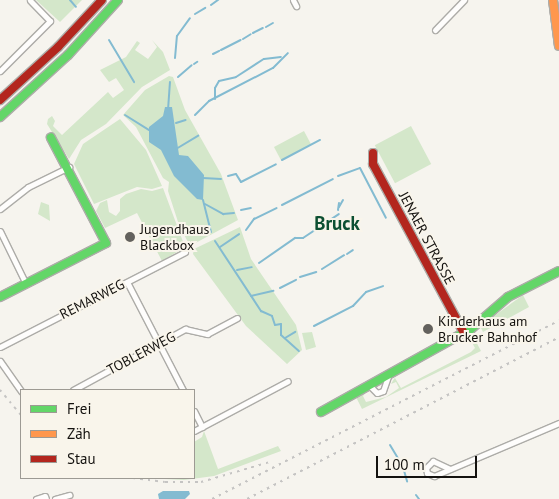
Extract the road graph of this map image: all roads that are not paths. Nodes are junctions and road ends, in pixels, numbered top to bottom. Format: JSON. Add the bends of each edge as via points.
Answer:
{"nodes":[{"id":1,"x":30,"y":0,"type":"edge"},
{"id":2,"x":102,"y":0,"type":"edge"},
{"id":3,"x":118,"y":0,"type":"edge"},
{"id":4,"x":293,"y":0,"type":"edge"},
{"id":5,"x":464,"y":0,"type":"edge"},
{"id":6,"x":554,"y":0,"type":"edge"},
{"id":7,"x":296,"y":6,"type":"dead end"},
{"id":8,"x":435,"y":30,"type":"dead end"},
{"id":9,"x":559,"y":46,"type":"edge"},
{"id":10,"x":0,"y":71,"type":"edge"},
{"id":11,"x":0,"y":100,"type":"edge"},
{"id":12,"x":0,"y":117,"type":"edge"},
{"id":13,"x":51,"y":138,"type":"dead end"},
{"id":14,"x":373,"y":153,"type":"dead end"},
{"id":15,"x":69,"y":167,"type":"junction"},
{"id":16,"x":0,"y":209,"type":"edge"},
{"id":17,"x":0,"y":231,"type":"edge"},
{"id":18,"x":185,"y":252,"type":"dead end"},
{"id":19,"x":559,"y":271,"type":"edge"},
{"id":20,"x":127,"y":282,"type":"junction"},
{"id":21,"x":26,"y":284,"type":"junction"},
{"id":22,"x":0,"y":297,"type":"edge"},
{"id":23,"x":237,"y":318,"type":"dead end"},
{"id":24,"x":464,"y":333,"type":"junction"},
{"id":25,"x":158,"y":343,"type":"junction"},
{"id":26,"x":0,"y":347,"type":"edge"},
{"id":27,"x":0,"y":361,"type":"edge"},
{"id":28,"x":390,"y":372,"type":"junction"},
{"id":29,"x":288,"y":381,"type":"dead end"},
{"id":30,"x":371,"y":387,"type":"junction"},
{"id":31,"x":75,"y":389,"type":"edge"},
{"id":32,"x":182,"y":389,"type":"edge"},
{"id":33,"x":20,"y":390,"type":"edge"},
{"id":34,"x":324,"y":410,"type":"dead end"},
{"id":35,"x":195,"y":413,"type":"edge"},
{"id":36,"x":559,"y":423,"type":"edge"},
{"id":37,"x":202,"y":427,"type":"junction"},
{"id":38,"x":195,"y":430,"type":"edge"},
{"id":39,"x":450,"y":469,"type":"dead end"},
{"id":40,"x":69,"y":495,"type":"dead end"},
{"id":41,"x":36,"y":499,"type":"edge"},
{"id":42,"x":46,"y":499,"type":"edge"},
{"id":43,"x":55,"y":499,"type":"edge"}],
"edges":[{"from":1,"to":10,"type":"street","via":[[50,21]]},
{"from":2,"to":11,"type":"main road","via":[[58,47]]},
{"from":3,"to":12,"type":"main road","via":[[68,55]]},
{"from":4,"to":7,"type":"street"},
{"from":5,"to":8,"type":"street"},
{"from":6,"to":9,"type":"main road"},
{"from":13,"to":15,"type":"main road"},
{"from":14,"to":24,"type":"main road","name":"JENAER STRASSE","via":[[374,164]]},
{"from":15,"to":16,"type":"street","via":[[28,187]]},
{"from":15,"to":21,"type":"main road","via":[[106,244]]},
{"from":17,"to":21,"type":"street"},
{"from":18,"to":20,"type":"street","name":"REMARWEG"},
{"from":19,"to":24,"type":"main road","via":[[508,297]]},
{"from":20,"to":25,"type":"street"},
{"from":20,"to":26,"type":"street","name":"REMARWEG"},
{"from":21,"to":22,"type":"main road"},
{"from":23,"to":25,"type":"street","name":"TOBLERWEG","via":[[207,334],[189,328]]},
{"from":24,"to":28,"type":"main road"},
{"from":25,"to":31,"type":"street","name":"TOBLERWEG"},
{"from":25,"to":32,"type":"street"},
{"from":27,"to":33,"type":"street"},
{"from":28,"to":30,"type":"main road","via":[[375,380]]},
{"from":28,"to":30,"type":"street","via":[[383,391],[377,393]]},
{"from":29,"to":37,"type":"street"},
{"from":30,"to":34,"type":"main road"},
{"from":35,"to":37,"type":"street"},
{"from":36,"to":39,"type":"street"},
{"from":37,"to":38,"type":"street"},
{"from":40,"to":43,"type":"street"},
{"from":41,"to":42,"type":"street"}]}
